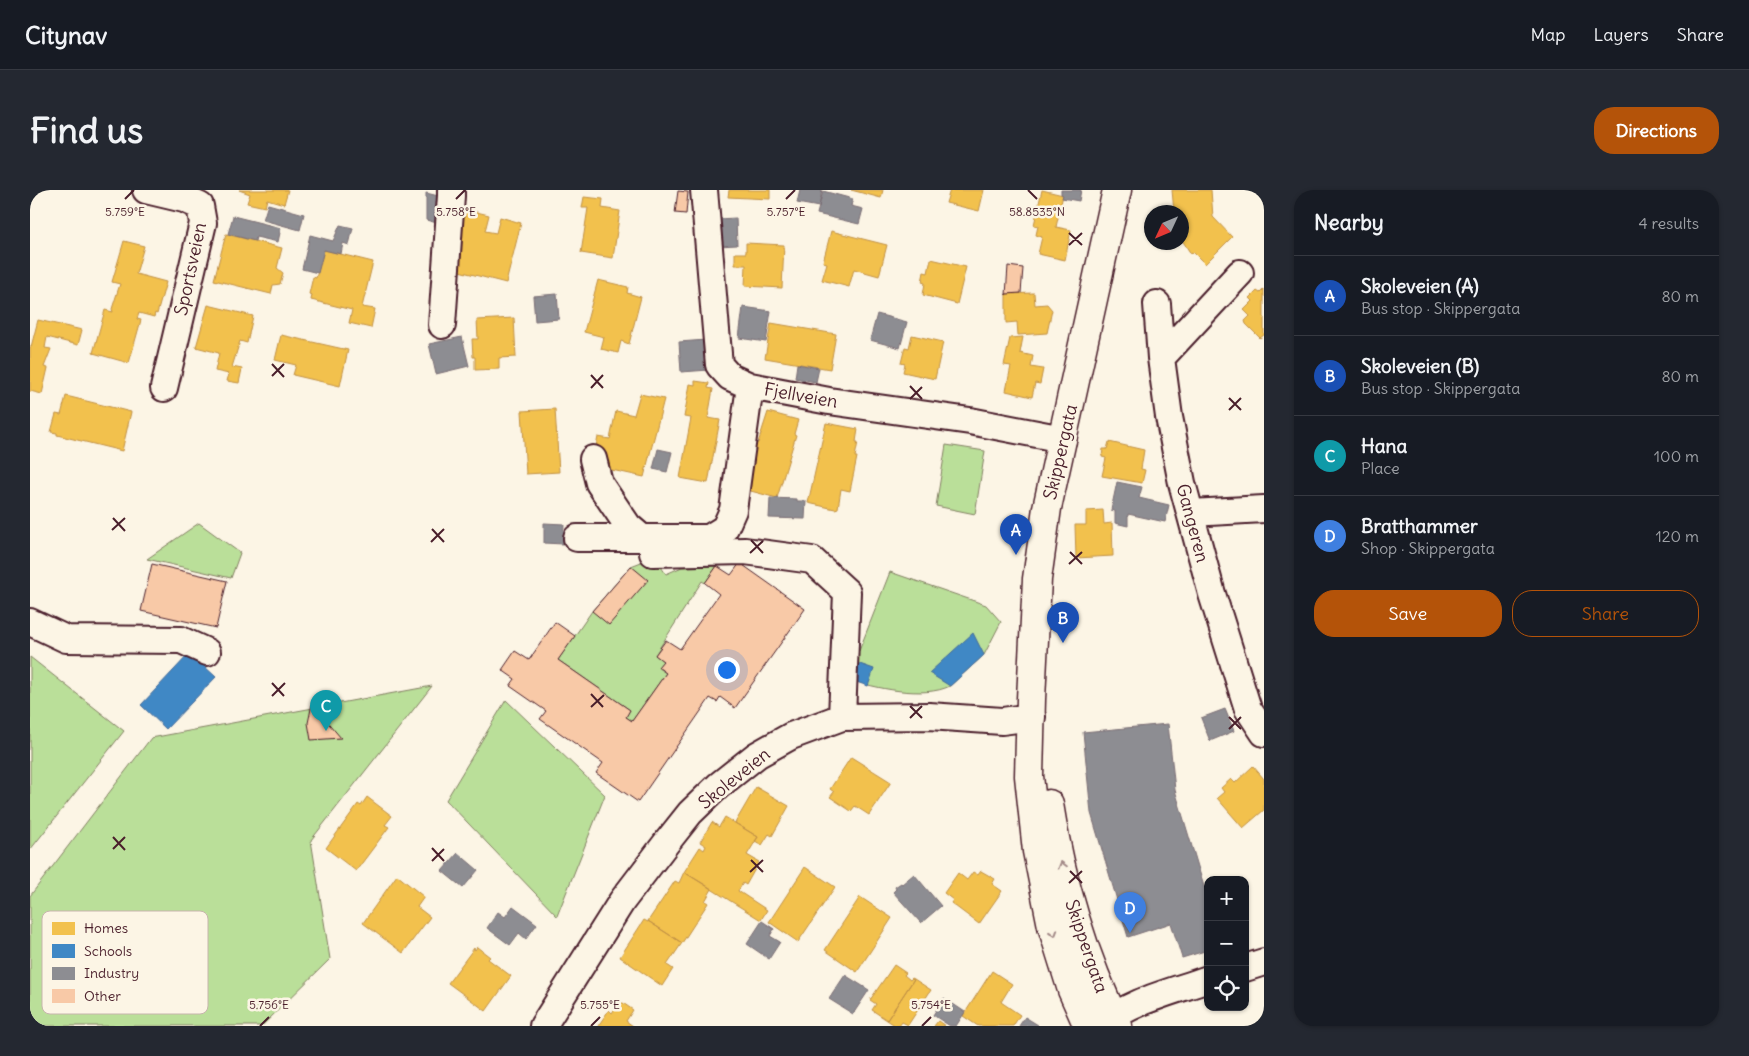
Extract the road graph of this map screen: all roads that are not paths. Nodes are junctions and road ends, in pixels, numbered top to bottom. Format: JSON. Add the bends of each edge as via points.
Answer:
{"nodes":[{"id":1,"x":146,"y":190,"type":"edge"},
{"id":2,"x":450,"y":190,"type":"edge"},
{"id":3,"x":704,"y":190,"type":"edge"},
{"id":4,"x":1117,"y":190,"type":"edge"},
{"id":5,"x":1240,"y":274,"type":"dead end"},
{"id":6,"x":1157,"y":304,"type":"dead end"},
{"id":7,"x":442,"y":325,"type":"dead end"},
{"id":8,"x":1161,"y":358,"type":"junction"},
{"id":9,"x":750,"y":386,"type":"junction"},
{"id":10,"x":164,"y":388,"type":"dead end"},
{"id":11,"x":1063,"y":439,"type":"junction"},
{"id":12,"x":593,"y":459,"type":"dead end"},
{"id":13,"x":1264,"y":509,"type":"edge"},
{"id":14,"x":1191,"y":513,"type":"junction"},
{"id":15,"x":577,"y":538,"type":"dead end"},
{"id":16,"x":648,"y":546,"type":"junction"},
{"id":17,"x":30,"y":622,"type":"edge"},
{"id":18,"x":207,"y":652,"type":"dead end"},
{"id":19,"x":842,"y":717,"type":"junction"},
{"id":20,"x":1032,"y":717,"type":"junction"},
{"id":21,"x":1264,"y":733,"type":"edge"},
{"id":22,"x":1264,"y":962,"type":"edge"},
{"id":23,"x":1249,"y":967,"type":"edge"},
{"id":24,"x":1204,"y":980,"type":"edge"},
{"id":25,"x":1105,"y":1024,"type":"edge"},
{"id":26,"x":542,"y":1026,"type":"edge"}],
"edges":[{"from":1,"to":10,"type":"street","name":"Sportsveien","via":[[200,206],[203,223]]},
{"from":2,"to":7,"type":"street"},
{"from":3,"to":9,"type":"street","name":"Fjellveien","via":[[719,365],[730,377]]},
{"from":4,"to":11,"type":"main road","name":"Skippergata"},
{"from":5,"to":8,"type":"street"},
{"from":6,"to":8,"type":"street","name":"Gangeren"},
{"from":8,"to":14,"type":"street","name":"Gangeren","via":[[1171,427]]},
{"from":9,"to":11,"type":"street","name":"Fjellveien"},
{"from":9,"to":16,"type":"street","via":[[733,510],[725,528],[709,538]]},
{"from":11,"to":20,"type":"main road","name":"Skippergata","via":[[1047,508],[1037,579]]},
{"from":12,"to":16,"type":"street","via":[[599,483],[628,526]]},
{"from":13,"to":14,"type":"street"},
{"from":14,"to":21,"type":"street","name":"Gangeren","via":[[1248,709]]},
{"from":15,"to":16,"type":"street"},
{"from":16,"to":19,"type":"street","via":[[745,551],[812,560],[847,592]]},
{"from":17,"to":18,"type":"street","via":[[66,639],[181,640]]},
{"from":19,"to":20,"type":"street","name":"Skoleveien","via":[[929,716],[1002,721]]},
{"from":19,"to":26,"type":"street","name":"Skoleveien","via":[[790,736],[757,755],[718,786],[690,814],[622,901]]},
{"from":20,"to":25,"type":"main road","name":"Skippergata","via":[[1029,776],[1037,851],[1052,926],[1072,990]]},
{"from":22,"to":23,"type":"street"},
{"from":24,"to":25,"type":"street","via":[[1126,1008]]}]}
